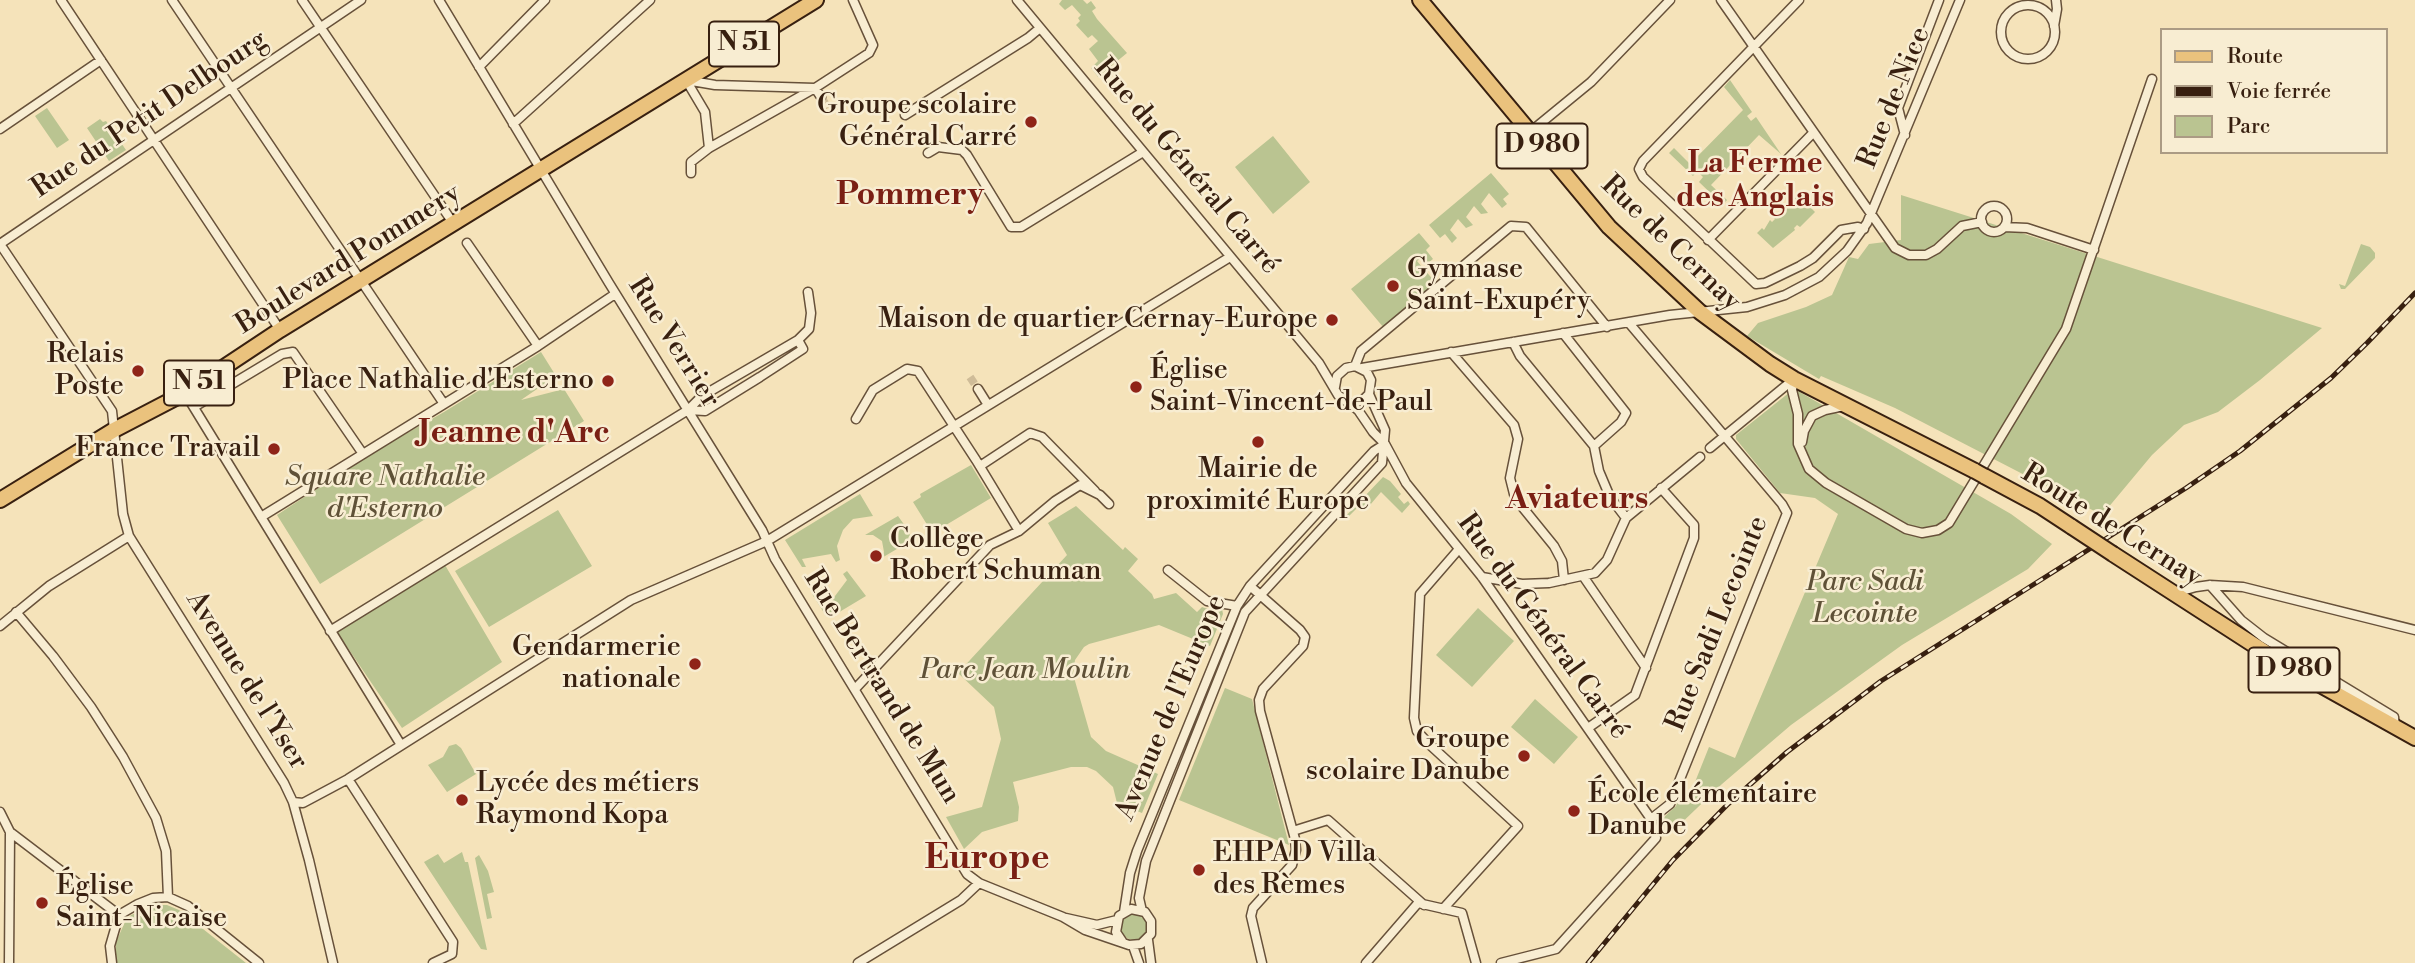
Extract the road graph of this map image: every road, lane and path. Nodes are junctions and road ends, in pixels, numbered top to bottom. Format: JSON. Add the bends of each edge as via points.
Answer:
{"nodes":[{"id":1,"x":61,"y":0,"type":"edge"},
{"id":2,"x":172,"y":0,"type":"edge"},
{"id":3,"x":302,"y":0,"type":"edge"},
{"id":4,"x":361,"y":0,"type":"edge"},
{"id":5,"x":439,"y":0,"type":"edge"},
{"id":6,"x":545,"y":0,"type":"edge"},
{"id":7,"x":650,"y":0,"type":"edge"},
{"id":8,"x":816,"y":0,"type":"edge"},
{"id":9,"x":853,"y":0,"type":"edge"},
{"id":10,"x":1017,"y":0,"type":"edge"},
{"id":11,"x":1420,"y":0,"type":"edge"},
{"id":12,"x":1670,"y":0,"type":"edge"},
{"id":13,"x":1721,"y":0,"type":"edge"},
{"id":14,"x":1799,"y":0,"type":"edge"},
{"id":15,"x":1939,"y":0,"type":"edge"},
{"id":16,"x":1959,"y":0,"type":"edge"},
{"id":17,"x":2029,"y":0,"type":"edge"},
{"id":18,"x":2056,"y":0,"type":"edge"},
{"id":19,"x":2019,"y":6,"type":"junction"},
{"id":20,"x":2054,"y":26,"type":"junction"},
{"id":21,"x":321,"y":27,"type":"junction"},
{"id":22,"x":1040,"y":28,"type":"junction"},
{"id":23,"x":1754,"y":47,"type":"junction"},
{"id":24,"x":101,"y":60,"type":"junction"},
{"id":25,"x":479,"y":67,"type":"junction"},
{"id":26,"x":686,"y":79,"type":"junction"},
{"id":27,"x":2152,"y":79,"type":"dead end"},
{"id":28,"x":231,"y":88,"type":"junction"},
{"id":29,"x":815,"y":88,"type":"junction"},
{"id":30,"x":821,"y":97,"type":"tunnel mouth"},
{"id":31,"x":905,"y":115,"type":"dead end"},
{"id":32,"x":513,"y":124,"type":"junction"},
{"id":33,"x":0,"y":129,"type":"edge"},
{"id":34,"x":1530,"y":132,"type":"junction"},
{"id":35,"x":1813,"y":133,"type":"junction"},
{"id":36,"x":1905,"y":135,"type":"junction"},
{"id":37,"x":154,"y":140,"type":"junction"},
{"id":38,"x":709,"y":148,"type":"junction"},
{"id":39,"x":1143,"y":152,"type":"junction"},
{"id":40,"x":928,"y":153,"type":"dead end"},
{"id":41,"x":540,"y":169,"type":"junction"},
{"id":42,"x":691,"y":173,"type":"dead end"},
{"id":43,"x":1871,"y":216,"type":"junction"},
{"id":44,"x":1982,"y":222,"type":"junction"},
{"id":45,"x":453,"y":223,"type":"junction"},
{"id":46,"x":2004,"y":227,"type":"junction"},
{"id":47,"x":1864,"y":229,"type":"junction"},
{"id":48,"x":1708,"y":240,"type":"junction"},
{"id":49,"x":467,"y":243,"type":"dead end"},
{"id":50,"x":0,"y":244,"type":"edge"},
{"id":51,"x":2094,"y":250,"type":"junction"},
{"id":52,"x":1230,"y":257,"type":"junction"},
{"id":53,"x":361,"y":280,"type":"junction"},
{"id":54,"x":808,"y":292,"type":"dead end"},
{"id":55,"x":615,"y":294,"type":"junction"},
{"id":56,"x":1700,"y":312,"type":"junction"},
{"id":57,"x":1629,"y":323,"type":"junction"},
{"id":58,"x":1607,"y":327,"type":"junction"},
{"id":59,"x":280,"y":330,"type":"junction"},
{"id":60,"x":1563,"y":333,"type":"junction"},
{"id":61,"x":798,"y":340,"type":"junction"},
{"id":62,"x":1513,"y":342,"type":"junction"},
{"id":63,"x":538,"y":346,"type":"junction"},
{"id":64,"x":1451,"y":352,"type":"junction"},
{"id":65,"x":1319,"y":363,"type":"junction"},
{"id":66,"x":1382,"y":365,"type":"junction"},
{"id":67,"x":1358,"y":367,"type":"junction"},
{"id":68,"x":1341,"y":371,"type":"junction"},
{"id":69,"x":1371,"y":379,"type":"junction"},
{"id":70,"x":1794,"y":379,"type":"junction"},
{"id":71,"x":1335,"y":387,"type":"junction"},
{"id":72,"x":978,"y":389,"type":"tunnel mouth"},
{"id":73,"x":185,"y":393,"type":"junction"},
{"id":74,"x":1369,"y":394,"type":"junction"},
{"id":75,"x":444,"y":404,"type":"junction"},
{"id":76,"x":1352,"y":404,"type":"junction"},
{"id":77,"x":988,"y":405,"type":"junction"},
{"id":78,"x":1844,"y":406,"type":"junction"},
{"id":79,"x":194,"y":407,"type":"junction"},
{"id":80,"x":688,"y":410,"type":"junction"},
{"id":81,"x":856,"y":419,"type":"dead end"},
{"id":82,"x":954,"y":426,"type":"junction"},
{"id":83,"x":114,"y":430,"type":"junction"},
{"id":84,"x":1725,"y":436,"type":"junction"},
{"id":85,"x":1385,"y":444,"type":"junction"},
{"id":86,"x":1594,"y":446,"type":"junction"},
{"id":87,"x":1710,"y":448,"type":"dead end"},
{"id":88,"x":363,"y":454,"type":"junction"},
{"id":89,"x":1803,"y":456,"type":"junction"},
{"id":90,"x":1700,"y":457,"type":"dead end"},
{"id":91,"x":980,"y":466,"type":"junction"},
{"id":92,"x":1661,"y":488,"type":"junction"},
{"id":93,"x":1100,"y":495,"type":"junction"},
{"id":94,"x":0,"y":500,"type":"edge"},
{"id":95,"x":1109,"y":503,"type":"dead end"},
{"id":96,"x":261,"y":517,"type":"junction"},
{"id":97,"x":1626,"y":518,"type":"junction"},
{"id":98,"x":1019,"y":531,"type":"junction"},
{"id":99,"x":129,"y":536,"type":"junction"},
{"id":100,"x":767,"y":541,"type":"junction"},
{"id":101,"x":1460,"y":549,"type":"junction"},
{"id":102,"x":1168,"y":570,"type":"dead end"},
{"id":103,"x":1583,"y":576,"type":"junction"},
{"id":104,"x":1482,"y":577,"type":"junction"},
{"id":105,"x":1564,"y":580,"type":"junction"},
{"id":106,"x":2210,"y":585,"type":"junction"},
{"id":107,"x":1250,"y":586,"type":"junction"},
{"id":108,"x":1260,"y":594,"type":"junction"},
{"id":109,"x":2178,"y":595,"type":"junction"},
{"id":110,"x":1237,"y":606,"type":"junction"},
{"id":111,"x":16,"y":612,"type":"junction"},
{"id":112,"x":0,"y":626,"type":"edge"},
{"id":113,"x":2415,"y":630,"type":"edge"},
{"id":114,"x":330,"y":631,"type":"junction"},
{"id":115,"x":1646,"y":668,"type":"junction"},
{"id":116,"x":855,"y":689,"type":"junction"},
{"id":117,"x":2395,"y":727,"type":"junction"},
{"id":118,"x":1588,"y":728,"type":"junction"},
{"id":119,"x":2415,"y":738,"type":"edge"},
{"id":120,"x":401,"y":745,"type":"junction"},
{"id":121,"x":1175,"y":757,"type":"junction"},
{"id":122,"x":1185,"y":762,"type":"junction"},
{"id":123,"x":348,"y":779,"type":"junction"},
{"id":124,"x":293,"y":802,"type":"junction"},
{"id":125,"x":0,"y":812,"type":"edge"},
{"id":126,"x":1651,"y":819,"type":"junction"},
{"id":127,"x":1293,"y":831,"type":"junction"},
{"id":128,"x":10,"y":832,"type":"junction"},
{"id":129,"x":979,"y":883,"type":"junction"},
{"id":130,"x":168,"y":897,"type":"junction"},
{"id":131,"x":4,"y":902,"type":"edge"},
{"id":132,"x":1421,"y":903,"type":"junction"},
{"id":133,"x":1443,"y":909,"type":"junction"},
{"id":134,"x":1142,"y":911,"type":"junction"},
{"id":135,"x":1124,"y":912,"type":"junction"},
{"id":136,"x":119,"y":915,"type":"junction"},
{"id":137,"x":1063,"y":917,"type":"junction"},
{"id":138,"x":1117,"y":920,"type":"junction"},
{"id":139,"x":1147,"y":940,"type":"junction"},
{"id":140,"x":1122,"y":941,"type":"junction"},
{"id":141,"x":1133,"y":946,"type":"junction"},
{"id":142,"x":449,"y":959,"type":"edge"},
{"id":143,"x":863,"y":962,"type":"edge"},
{"id":144,"x":9,"y":963,"type":"edge"},
{"id":145,"x":112,"y":963,"type":"edge"},
{"id":146,"x":259,"y":963,"type":"edge"},
{"id":147,"x":333,"y":963,"type":"edge"},
{"id":148,"x":433,"y":963,"type":"edge"},
{"id":149,"x":1139,"y":963,"type":"edge"},
{"id":150,"x":1152,"y":963,"type":"edge"},
{"id":151,"x":1262,"y":963,"type":"edge"},
{"id":152,"x":1366,"y":963,"type":"edge"},
{"id":153,"x":1476,"y":963,"type":"edge"},
{"id":154,"x":1501,"y":963,"type":"edge"}],
"edges":[{"from":1,"to":24,"type":"street"},
{"from":2,"to":28,"type":"street"},
{"from":3,"to":21,"type":"street"},
{"from":4,"to":21,"type":"street","name":"Rue du Petit Delbourg"},
{"from":5,"to":25,"type":"street","name":"Rue Verrier"},
{"from":6,"to":25,"type":"street"},
{"from":7,"to":32,"type":"street"},
{"from":8,"to":26,"type":"main road","name":"Boulevard Pommery","number":"N 51"},
{"from":9,"to":29,"type":"street","via":[[873,45],[869,53]]},
{"from":10,"to":22,"type":"street","name":"Rue du Général Carré"},
{"from":11,"to":34,"type":"main road","name":"Rue de Cernay","number":"D 980"},
{"from":12,"to":34,"type":"street","via":[[1591,82]]},
{"from":13,"to":23,"type":"street"},
{"from":14,"to":23,"type":"street"},
{"from":15,"to":36,"type":"street","via":[[1898,108]]},
{"from":16,"to":36,"type":"street","name":"Rue de Nice"},
{"from":17,"to":19,"type":"street"},
{"from":18,"to":20,"type":"street"},
{"from":19,"to":20,"type":"street","via":[[2041,8]]},
{"from":19,"to":20,"type":"street","via":[[2001,26],[2003,43],[2012,54],[2026,59],[2040,56],[2050,47]]},
{"from":21,"to":28,"type":"street","name":"Rue du Petit Delbourg"},
{"from":21,"to":45,"type":"street"},
{"from":22,"to":31,"type":"street"},
{"from":22,"to":39,"type":"street","name":"Rue du Général Carré"},
{"from":23,"to":35,"type":"street"},
{"from":23,"to":48,"type":"street","via":[[1639,169]]},
{"from":24,"to":33,"type":"street"},
{"from":24,"to":37,"type":"street"},
{"from":25,"to":32,"type":"street","name":"Rue Verrier"},
{"from":26,"to":29,"type":"street","via":[[715,85]]},
{"from":26,"to":38,"type":"street","via":[[705,112]]},
{"from":26,"to":41,"type":"main road","name":"Boulevard Pommery","number":"N 51"},
{"from":27,"to":51,"type":"street"},
{"from":28,"to":37,"type":"street","name":"Rue du Petit Delbourg"},
{"from":28,"to":53,"type":"street"},
{"from":29,"to":30,"type":"street"},
{"from":29,"to":38,"type":"street"},
{"from":32,"to":41,"type":"street","name":"Rue Verrier"},
{"from":34,"to":56,"type":"main road","name":"Rue de Cernay","number":"D 980","via":[[1609,227]]},
{"from":35,"to":43,"type":"street"},
{"from":35,"to":48,"type":"street"},
{"from":36,"to":43,"type":"street","name":"Rue de Nice"},
{"from":37,"to":50,"type":"street","name":"Rue du Petit Delbourg"},
{"from":37,"to":59,"type":"street"},
{"from":38,"to":42,"type":"street","via":[[691,162]]},
{"from":39,"to":40,"type":"street","via":[[1021,227],[1011,227],[962,150],[938,147]]},
{"from":39,"to":52,"type":"street","name":"Rue du Général Carré"},
{"from":41,"to":45,"type":"main road","name":"Boulevard Pommery","number":"N 51"},
{"from":41,"to":55,"type":"street","name":"Rue Verrier"},
{"from":43,"to":44,"type":"street","via":[[1895,248],[1916,256],[1937,250],[1962,226]]},
{"from":43,"to":47,"type":"street","name":"Rue de Nice"},
{"from":44,"to":46,"type":"street","via":[[1989,231]]},
{"from":44,"to":46,"type":"street","via":[[1984,211],[1995,207],[2007,216]]},
{"from":45,"to":53,"type":"main road","name":"Boulevard Pommery","number":"N 51"},
{"from":46,"to":51,"type":"street","via":[[2027,228]]},
{"from":47,"to":48,"type":"street","via":[[1841,230],[1813,258],[1765,284],[1756,284]]},
{"from":47,"to":56,"type":"street","name":"Rue de Nice","via":[[1829,269],[1796,289],[1761,303]]},
{"from":49,"to":63,"type":"street"},
{"from":50,"to":83,"type":"street","name":"Avenue de l'Yser","via":[[112,411]]},
{"from":51,"to":89,"type":"street","via":[[2066,329],[1950,523],[1922,533],[1906,529],[1826,483]]},
{"from":52,"to":65,"type":"street","name":"Rue du Général Carré"},
{"from":52,"to":77,"type":"street"},
{"from":53,"to":59,"type":"main road","name":"Boulevard Pommery","number":"N 51"},
{"from":53,"to":75,"type":"street"},
{"from":54,"to":61,"type":"street","via":[[809,329]]},
{"from":55,"to":63,"type":"street"},
{"from":55,"to":80,"type":"street","name":"Rue Verrier"},
{"from":56,"to":57,"type":"street","name":"Rue de Nice"},
{"from":56,"to":70,"type":"main road","name":"Rue de Cernay","number":"D 980"},
{"from":57,"to":58,"type":"street","name":"Rue de Nice"},
{"from":57,"to":84,"type":"street","name":"Rue Sadi Lecointe"},
{"from":58,"to":60,"type":"street","name":"Rue de Nice"},
{"from":58,"to":67,"type":"street","via":[[1526,227],[1511,226],[1361,351]]},
{"from":59,"to":73,"type":"main road","name":"Boulevard Pommery","number":"N 51"},
{"from":60,"to":62,"type":"street","name":"Rue de Nice"},
{"from":60,"to":86,"type":"street","via":[[1626,413]]},
{"from":61,"to":80,"type":"street","via":[[702,396]]},
{"from":61,"to":80,"type":"street","via":[[803,349],[760,377],[705,411]]},
{"from":62,"to":64,"type":"street","name":"Rue de Nice"},
{"from":62,"to":86,"type":"street"},
{"from":63,"to":75,"type":"street"},
{"from":64,"to":66,"type":"street","name":"Rue de Nice"},
{"from":64,"to":105,"type":"street","via":[[1514,425],[1518,439],[1510,478],[1515,498],[1554,546]]},
{"from":65,"to":68,"type":"street","name":"Rue du Général Carré"},
{"from":65,"to":71,"type":"street","name":"Rue du Général Carré"},
{"from":66,"to":67,"type":"street","name":"Rue de Nice"},
{"from":66,"to":69,"type":"street"},
{"from":67,"to":68,"type":"street"},
{"from":67,"to":69,"type":"street"},
{"from":68,"to":71,"type":"street"},
{"from":69,"to":74,"type":"street"},
{"from":70,"to":78,"type":"main road","name":"Route de Cernay","number":"D 980"},
{"from":70,"to":84,"type":"street"},
{"from":70,"to":89,"type":"street","via":[[1798,444]]},
{"from":71,"to":76,"type":"street"},
{"from":72,"to":77,"type":"street"},
{"from":73,"to":79,"type":"street"},
{"from":73,"to":83,"type":"main road","name":"Boulevard Pommery","number":"N 51"},
{"from":74,"to":76,"type":"street"},
{"from":74,"to":85,"type":"street","name":"Rue du Général Carré","via":[[1385,430]]},
{"from":75,"to":88,"type":"street"},
{"from":76,"to":85,"type":"street","name":"Rue du Général Carré"},
{"from":77,"to":82,"type":"street"},
{"from":78,"to":89,"type":"street","via":[[1812,416],[1804,431]]},
{"from":78,"to":109,"type":"main road","name":"Route de Cernay","number":"D 980","bridge":true,"via":[[2039,506]]},
{"from":79,"to":88,"type":"street","via":[[282,354],[293,352]]},
{"from":79,"to":96,"type":"street"},
{"from":80,"to":100,"type":"street","name":"Rue Verrier"},
{"from":80,"to":114,"type":"street"},
{"from":81,"to":82,"type":"street","via":[[873,390],[907,369],[918,371]]},
{"from":82,"to":91,"type":"street"},
{"from":82,"to":100,"type":"street"},
{"from":83,"to":94,"type":"main road","name":"Boulevard Pommery","number":"N 51"},
{"from":83,"to":99,"type":"street","name":"Avenue de l'Yser","via":[[122,514]]},
{"from":84,"to":87,"type":"street"},
{"from":84,"to":126,"type":"street","name":"Rue Sadi Lecointe","via":[[1784,507],[1786,517],[1670,804]]},
{"from":85,"to":101,"type":"street","name":"Rue du Général Carré","via":[[1406,483]]},
{"from":85,"to":107,"type":"street","name":"Avenue de l'Europe"},
{"from":85,"to":108,"type":"street","name":"Avenue de l'Europe","via":[[1382,463]]},
{"from":86,"to":97,"type":"street","via":[[1610,497]]},
{"from":88,"to":96,"type":"street"},
{"from":90,"to":92,"type":"street"},
{"from":91,"to":93,"type":"street","via":[[1030,433],[1042,437]]},
{"from":91,"to":98,"type":"street"},
{"from":92,"to":97,"type":"street"},
{"from":92,"to":115,"type":"street","via":[[1694,525],[1694,538]]},
{"from":93,"to":95,"type":"street"},
{"from":93,"to":98,"type":"street","via":[[1080,485]]},
{"from":96,"to":114,"type":"street"},
{"from":97,"to":103,"type":"street","via":[[1607,560],[1595,573]]},
{"from":98,"to":116,"type":"street","via":[[990,545]]},
{"from":99,"to":111,"type":"street"},
{"from":99,"to":124,"type":"street","name":"Avenue de l'Yser"},
{"from":100,"to":116,"type":"street","name":"Rue Bertrand de Mun"},
{"from":100,"to":120,"type":"street","via":[[631,600]]},
{"from":101,"to":104,"type":"street","name":"Rue du Général Carré"},
{"from":101,"to":133,"type":"street","via":[[1420,594],[1414,718],[1417,731],[1429,744],[1518,826]]},
{"from":102,"to":110,"type":"street","via":[[1207,601]]},
{"from":103,"to":105,"type":"street"},
{"from":103,"to":115,"type":"street"},
{"from":104,"to":105,"type":"street","via":[[1522,584]]},
{"from":104,"to":118,"type":"street","name":"Rue du Général Carré"},
{"from":106,"to":109,"type":"street"},
{"from":106,"to":113,"type":"street","via":[[2243,587]]},
{"from":106,"to":117,"type":"street","name":"Route de Cernay","via":[[2264,638],[2394,717]]},
{"from":107,"to":108,"type":"street"},
{"from":107,"to":110,"type":"street","name":"Avenue de l'Europe"},
{"from":108,"to":122,"type":"street","name":"Avenue de l'Europe","via":[[1237,628]]},
{"from":108,"to":127,"type":"street","via":[[1305,637],[1303,646],[1263,689],[1259,700]]},
{"from":109,"to":117,"type":"main road","name":"Route de Cernay","number":"D 980","via":[[2288,667]]},
{"from":110,"to":121,"type":"street","name":"Avenue de l'Europe"},
{"from":111,"to":112,"type":"street"},
{"from":111,"to":130,"type":"street","via":[[91,708],[156,818],[166,851]]},
{"from":114,"to":120,"type":"street"},
{"from":115,"to":118,"type":"street","via":[[1635,695]]},
{"from":116,"to":129,"type":"street","name":"Rue Bertrand de Mun","via":[[967,874]]},
{"from":117,"to":119,"type":"main road","name":"Route de Cernay","number":"D 980"},
{"from":118,"to":126,"type":"street","name":"Rue du Général Carré"},
{"from":120,"to":123,"type":"street"},
{"from":121,"to":122,"type":"street"},
{"from":121,"to":135,"type":"street","name":"Avenue de l'Europe","via":[[1137,851]]},
{"from":122,"to":134,"type":"street","name":"Avenue de l'Europe","via":[[1146,861],[1139,898]]},
{"from":123,"to":124,"type":"street","via":[[303,803]]},
{"from":123,"to":142,"type":"street","via":[[453,942]]},
{"from":124,"to":147,"type":"street","name":"Avenue de l'Yser"},
{"from":125,"to":128,"type":"street"},
{"from":126,"to":154,"type":"street","name":"Rue du Général Carré","via":[[1656,838],[1556,949]]},
{"from":127,"to":132,"type":"street","via":[[1328,820]]},
{"from":127,"to":151,"type":"street","via":[[1296,850],[1292,865],[1251,916]]},
{"from":128,"to":131,"type":"street"},
{"from":128,"to":136,"type":"street"},
{"from":129,"to":137,"type":"street","name":"Rue Bertrand de Mun"},
{"from":129,"to":143,"type":"street","via":[[961,900]]},
{"from":130,"to":136,"type":"street","via":[[153,898]]},
{"from":130,"to":146,"type":"street","via":[[188,906]]},
{"from":131,"to":144,"type":"street"},
{"from":132,"to":133,"type":"street"},
{"from":132,"to":152,"type":"street"},
{"from":133,"to":153,"type":"street","via":[[1462,914]]},
{"from":134,"to":135,"type":"street"},
{"from":134,"to":139,"type":"street","via":[[1152,924]]},
{"from":135,"to":138,"type":"street"},
{"from":136,"to":145,"type":"street","via":[[110,946]]},
{"from":137,"to":138,"type":"street","name":"Rue Bertrand de Mun","via":[[1097,925]]},
{"from":137,"to":140,"type":"street","name":"Rue Bertrand de Mun","via":[[1085,930]]},
{"from":138,"to":140,"type":"street","via":[[1116,932]]},
{"from":139,"to":141,"type":"street"},
{"from":139,"to":150,"type":"street"},
{"from":140,"to":141,"type":"street"},
{"from":141,"to":149,"type":"street"},
{"from":142,"to":148,"type":"street"}]}
